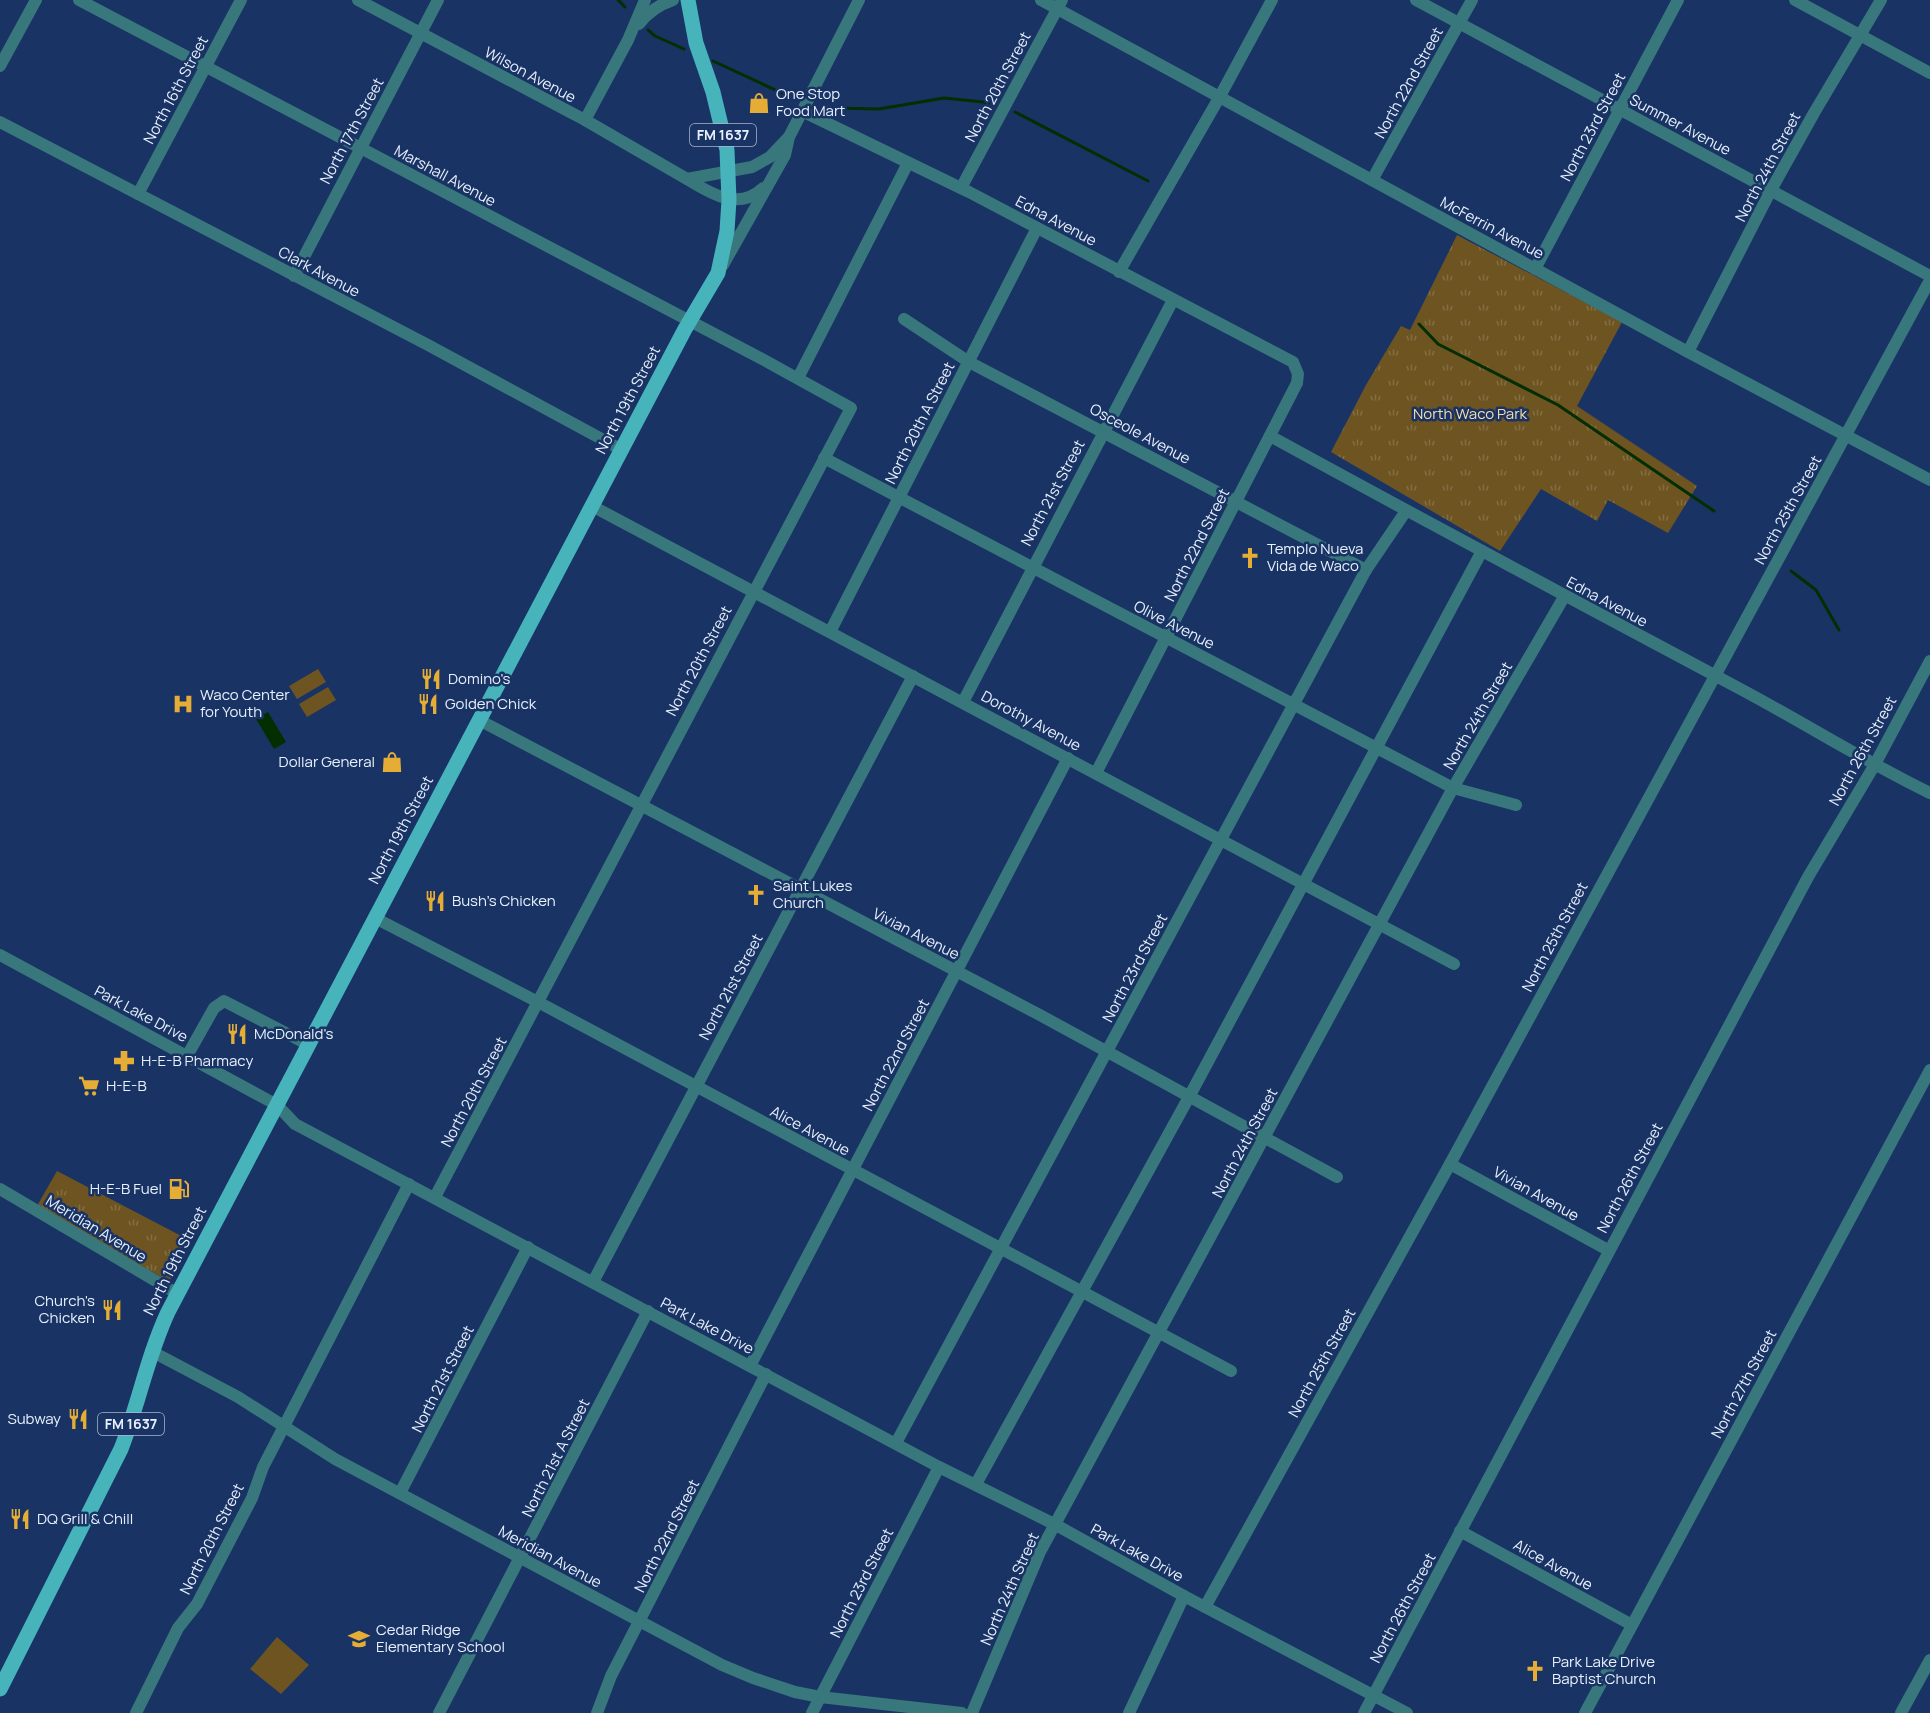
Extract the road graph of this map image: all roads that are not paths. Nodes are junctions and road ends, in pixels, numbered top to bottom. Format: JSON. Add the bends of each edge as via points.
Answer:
{"nodes":[{"id":1,"x":36,"y":0,"type":"edge"},
{"id":2,"x":79,"y":0,"type":"edge"},
{"id":3,"x":241,"y":0,"type":"edge"},
{"id":4,"x":358,"y":0,"type":"edge"},
{"id":5,"x":438,"y":0,"type":"edge"},
{"id":6,"x":645,"y":0,"type":"edge"},
{"id":7,"x":673,"y":0,"type":"edge"},
{"id":8,"x":688,"y":0,"type":"edge"},
{"id":9,"x":859,"y":0,"type":"edge"},
{"id":10,"x":1041,"y":0,"type":"edge"},
{"id":11,"x":1272,"y":0,"type":"edge"},
{"id":12,"x":1416,"y":0,"type":"edge"},
{"id":13,"x":1472,"y":0,"type":"edge"},
{"id":14,"x":1678,"y":0,"type":"edge"},
{"id":15,"x":1795,"y":0,"type":"edge"},
{"id":16,"x":1881,"y":0,"type":"edge"},
{"id":17,"x":1059,"y":4,"type":"edge"},
{"id":18,"x":1459,"y":23,"type":"junction"},
{"id":19,"x":420,"y":33,"type":"junction"},
{"id":20,"x":1861,"y":36,"type":"junction"},
{"id":21,"x":628,"y":40,"type":"junction"},
{"id":22,"x":0,"y":66,"type":"edge"},
{"id":23,"x":205,"y":67,"type":"junction"},
{"id":24,"x":1930,"y":73,"type":"edge"},
{"id":25,"x":1219,"y":98,"type":"junction"},
{"id":26,"x":1619,"y":110,"type":"junction"},
{"id":27,"x":802,"y":111,"type":"junction"},
{"id":28,"x":585,"y":120,"type":"junction"},
{"id":29,"x":0,"y":122,"type":"edge"},
{"id":30,"x":789,"y":137,"type":"junction"},
{"id":31,"x":360,"y":148,"type":"junction"},
{"id":32,"x":908,"y":164,"type":"junction"},
{"id":33,"x":729,"y":171,"type":"junction"},
{"id":34,"x":687,"y":179,"type":"junction"},
{"id":35,"x":1372,"y":180,"type":"junction"},
{"id":36,"x":768,"y":184,"type":"junction"},
{"id":37,"x":961,"y":188,"type":"junction"},
{"id":38,"x":1771,"y":190,"type":"junction"},
{"id":39,"x":138,"y":194,"type":"junction"},
{"id":40,"x":729,"y":200,"type":"junction"},
{"id":41,"x":1037,"y":228,"type":"junction"},
{"id":42,"x":1535,"y":269,"type":"junction"},
{"id":43,"x":1119,"y":272,"type":"junction"},
{"id":44,"x":718,"y":273,"type":"junction"},
{"id":45,"x":294,"y":276,"type":"junction"},
{"id":46,"x":1930,"y":278,"type":"edge"},
{"id":47,"x":1173,"y":300,"type":"junction"},
{"id":48,"x":904,"y":320,"type":"dead end"},
{"id":49,"x":690,"y":321,"type":"junction"},
{"id":50,"x":1688,"y":352,"type":"junction"},
{"id":51,"x":969,"y":362,"type":"junction"},
{"id":52,"x":1293,"y":362,"type":"joint"},
{"id":53,"x":798,"y":378,"type":"junction"},
{"id":54,"x":1103,"y":432,"type":"junction"},
{"id":55,"x":1847,"y":434,"type":"junction"},
{"id":56,"x":1270,"y":436,"type":"junction"},
{"id":57,"x":622,"y":450,"type":"junction"},
{"id":58,"x":824,"y":458,"type":"junction"},
{"id":59,"x":1930,"y":480,"type":"edge"},
{"id":60,"x":899,"y":498,"type":"junction"},
{"id":61,"x":1236,"y":502,"type":"junction"},
{"id":62,"x":592,"y":506,"type":"junction"},
{"id":63,"x":1406,"y":511,"type":"junction"},
{"id":64,"x":1482,"y":551,"type":"junction"},
{"id":65,"x":1031,"y":568,"type":"junction"},
{"id":66,"x":1366,"y":570,"type":"junction"},
{"id":67,"x":753,"y":592,"type":"junction"},
{"id":68,"x":1564,"y":597,"type":"junction"},
{"id":69,"x":830,"y":632,"type":"junction"},
{"id":70,"x":1166,"y":638,"type":"junction"},
{"id":71,"x":1930,"y":661,"type":"edge"},
{"id":72,"x":913,"y":676,"type":"junction"},
{"id":73,"x":1715,"y":676,"type":"junction"},
{"id":74,"x":1925,"y":680,"type":"edge"},
{"id":75,"x":963,"y":702,"type":"junction"},
{"id":76,"x":1294,"y":704,"type":"junction"},
{"id":77,"x":479,"y":720,"type":"junction"},
{"id":78,"x":1377,"y":748,"type":"junction"},
{"id":79,"x":1068,"y":758,"type":"junction"},
{"id":80,"x":1874,"y":766,"type":"junction"},
{"id":81,"x":1096,"y":772,"type":"junction"},
{"id":82,"x":1453,"y":788,"type":"junction"},
{"id":83,"x":1930,"y":794,"type":"edge"},
{"id":84,"x":641,"y":805,"type":"junction"},
{"id":85,"x":1516,"y":805,"type":"dead end"},
{"id":86,"x":1221,"y":839,"type":"junction"},
{"id":87,"x":1304,"y":884,"type":"junction"},
{"id":88,"x":800,"y":890,"type":"junction"},
{"id":89,"x":375,"y":918,"type":"junction"},
{"id":90,"x":1380,"y":924,"type":"junction"},
{"id":91,"x":0,"y":955,"type":"edge"},
{"id":92,"x":1454,"y":963,"type":"dead end"},
{"id":93,"x":957,"y":972,"type":"junction"},
{"id":94,"x":538,"y":1002,"type":"junction"},
{"id":95,"x":309,"y":1045,"type":"junction"},
{"id":96,"x":1106,"y":1052,"type":"junction"},
{"id":97,"x":187,"y":1056,"type":"junction"},
{"id":98,"x":1930,"y":1070,"type":"edge"},
{"id":99,"x":695,"y":1086,"type":"junction"},
{"id":100,"x":1189,"y":1097,"type":"junction"},
{"id":101,"x":277,"y":1105,"type":"junction"},
{"id":102,"x":1264,"y":1138,"type":"junction"},
{"id":103,"x":1450,"y":1164,"type":"junction"},
{"id":104,"x":852,"y":1170,"type":"junction"},
{"id":105,"x":1337,"y":1177,"type":"dead end"},
{"id":106,"x":410,"y":1184,"type":"junction"},
{"id":107,"x":0,"y":1189,"type":"edge"},
{"id":108,"x":435,"y":1197,"type":"junction"},
{"id":109,"x":528,"y":1247,"type":"junction"},
{"id":110,"x":1000,"y":1249,"type":"junction"},
{"id":111,"x":1608,"y":1250,"type":"junction"},
{"id":112,"x":592,"y":1282,"type":"junction"},
{"id":113,"x":1082,"y":1293,"type":"junction"},
{"id":114,"x":178,"y":1294,"type":"junction"},
{"id":115,"x":648,"y":1311,"type":"junction"},
{"id":116,"x":1158,"y":1333,"type":"junction"},
{"id":117,"x":151,"y":1352,"type":"junction"},
{"id":118,"x":750,"y":1366,"type":"junction"},
{"id":119,"x":1231,"y":1371,"type":"dead end"},
{"id":120,"x":766,"y":1374,"type":"junction"},
{"id":121,"x":283,"y":1427,"type":"junction"},
{"id":122,"x":896,"y":1443,"type":"junction"},
{"id":123,"x":939,"y":1467,"type":"junction"},
{"id":124,"x":976,"y":1484,"type":"junction"},
{"id":125,"x":400,"y":1493,"type":"junction"},
{"id":126,"x":1056,"y":1525,"type":"junction"},
{"id":127,"x":1460,"y":1531,"type":"junction"},
{"id":128,"x":521,"y":1558,"type":"junction"},
{"id":129,"x":1184,"y":1596,"type":"junction"},
{"id":130,"x":1205,"y":1607,"type":"junction"},
{"id":131,"x":640,"y":1622,"type":"junction"},
{"id":132,"x":1632,"y":1625,"type":"junction"},
{"id":133,"x":1930,"y":1660,"type":"edge"},
{"id":134,"x":0,"y":1689,"type":"edge"},
{"id":135,"x":1373,"y":1696,"type":"junction"},
{"id":136,"x":820,"y":1697,"type":"junction"},
{"id":137,"x":136,"y":1713,"type":"edge"},
{"id":138,"x":439,"y":1713,"type":"edge"},
{"id":139,"x":597,"y":1713,"type":"edge"},
{"id":140,"x":812,"y":1713,"type":"edge"},
{"id":141,"x":962,"y":1713,"type":"edge"},
{"id":142,"x":972,"y":1713,"type":"edge"},
{"id":143,"x":1129,"y":1713,"type":"edge"},
{"id":144,"x":1364,"y":1713,"type":"edge"},
{"id":145,"x":1407,"y":1713,"type":"edge"},
{"id":146,"x":1586,"y":1713,"type":"edge"},
{"id":147,"x":1901,"y":1713,"type":"edge"}],
"edges":[{"from":1,"to":22,"type":"street"},
{"from":2,"to":23,"type":"street","name":"Marshall Avenue"},
{"from":3,"to":23,"type":"street","name":"North 16th Street"},
{"from":4,"to":19,"type":"street","name":"Wilson Avenue"},
{"from":5,"to":19,"type":"street","name":"North 17th Street"},
{"from":6,"to":21,"type":"street"},
{"from":7,"to":21,"type":"street","via":[[646,14]]},
{"from":8,"to":33,"type":"main road","number":"FM 1637"},
{"from":9,"to":27,"type":"street","name":"North 19th Street"},
{"from":10,"to":17,"type":"street","name":"McFerrin Avenue"},
{"from":11,"to":25,"type":"street"},
{"from":12,"to":18,"type":"street","name":"Summer Avenue"},
{"from":13,"to":18,"type":"street","name":"North 22nd Street"},
{"from":14,"to":26,"type":"street","name":"North 23rd Street"},
{"from":15,"to":20,"type":"street"},
{"from":16,"to":20,"type":"street","name":"North 24th Street"},
{"from":17,"to":25,"type":"street","name":"McFerrin Avenue"},
{"from":17,"to":37,"type":"street","name":"North 20th Street"},
{"from":18,"to":26,"type":"street","name":"Summer Avenue"},
{"from":18,"to":35,"type":"street","name":"North 22nd Street"},
{"from":19,"to":28,"type":"street","name":"Wilson Avenue"},
{"from":19,"to":31,"type":"street","name":"North 17th Street"},
{"from":20,"to":24,"type":"street"},
{"from":20,"to":38,"type":"street","name":"North 24th Street"},
{"from":21,"to":28,"type":"street"},
{"from":23,"to":31,"type":"street","name":"Marshall Avenue"},
{"from":23,"to":39,"type":"street","name":"North 16th Street"},
{"from":25,"to":35,"type":"street","name":"McFerrin Avenue"},
{"from":25,"to":43,"type":"street"},
{"from":26,"to":38,"type":"street","name":"Summer Avenue"},
{"from":26,"to":42,"type":"street","name":"North 23rd Street"},
{"from":27,"to":30,"type":"street","name":"North 19th Street"},
{"from":27,"to":32,"type":"street","name":"Edna Avenue"},
{"from":28,"to":34,"type":"street","name":"Wilson Avenue"},
{"from":29,"to":39,"type":"street","name":"Clark Avenue"},
{"from":30,"to":33,"type":"street","via":[[764,162]]},
{"from":30,"to":36,"type":"street","name":"North 19th Street"},
{"from":31,"to":45,"type":"street","name":"North 17th Street"},
{"from":31,"to":49,"type":"street","name":"Marshall Avenue"},
{"from":32,"to":37,"type":"street","name":"Edna Avenue"},
{"from":32,"to":53,"type":"street"},
{"from":33,"to":34,"type":"street"},
{"from":33,"to":40,"type":"main road","number":"FM 1637"},
{"from":34,"to":40,"type":"street","name":"Wilson Avenue","via":[[706,192]]},
{"from":35,"to":42,"type":"street","name":"McFerrin Avenue"},
{"from":36,"to":40,"type":"street","via":[[751,197]]},
{"from":36,"to":44,"type":"street","name":"North 19th Street"},
{"from":37,"to":41,"type":"street","name":"Edna Avenue"},
{"from":38,"to":46,"type":"street","name":"Summer Avenue"},
{"from":38,"to":50,"type":"street","name":"North 24th Street"},
{"from":39,"to":45,"type":"street","name":"Clark Avenue"},
{"from":40,"to":44,"type":"main road","number":"FM 1637"},
{"from":41,"to":43,"type":"street","name":"Edna Avenue"},
{"from":41,"to":51,"type":"street","name":"North 20th A Street"},
{"from":42,"to":50,"type":"street","name":"McFerrin Avenue"},
{"from":43,"to":47,"type":"street","name":"Edna Avenue"},
{"from":44,"to":49,"type":"main road","name":"North 19th Street","number":"FM 1637"},
{"from":45,"to":57,"type":"street","name":"Clark Avenue"},
{"from":46,"to":55,"type":"street","name":"North 25th Street"},
{"from":47,"to":52,"type":"street","name":"Edna Avenue"},
{"from":47,"to":54,"type":"street","name":"North 21st Street"},
{"from":48,"to":51,"type":"street","name":"Osceole Avenue"},
{"from":49,"to":53,"type":"street","name":"Marshall Avenue"},
{"from":49,"to":57,"type":"main road","name":"North 19th Street","number":"FM 1637"},
{"from":50,"to":55,"type":"street","name":"McFerrin Avenue"},
{"from":51,"to":54,"type":"street","name":"Osceole Avenue"},
{"from":51,"to":60,"type":"street","name":"North 20th A Street"},
{"from":52,"to":56,"type":"street","name":"North 22nd Street","via":[[1297,383]]},
{"from":53,"to":58,"type":"street","name":"North 20th Street","via":[[851,408]]},
{"from":54,"to":61,"type":"street","name":"Osceole Avenue"},
{"from":54,"to":65,"type":"street","name":"North 21st Street"},
{"from":55,"to":59,"type":"street","name":"McFerrin Avenue"},
{"from":55,"to":73,"type":"street","name":"North 25th Street"},
{"from":56,"to":61,"type":"street","name":"North 22nd Street"},
{"from":56,"to":63,"type":"street","name":"Edna Avenue"},
{"from":57,"to":62,"type":"main road","name":"North 19th Street","number":"FM 1637"},
{"from":58,"to":60,"type":"street","name":"Olive Avenue"},
{"from":58,"to":67,"type":"street","name":"North 20th Street"},
{"from":60,"to":65,"type":"street","name":"Olive Avenue"},
{"from":60,"to":69,"type":"street","name":"North 20th A Street"},
{"from":61,"to":66,"type":"street","name":"Osceole Avenue"},
{"from":61,"to":70,"type":"street","name":"North 22nd Street"},
{"from":62,"to":67,"type":"street","name":"Dorothy Avenue"},
{"from":62,"to":77,"type":"main road","name":"North 19th Street","number":"FM 1637"},
{"from":63,"to":64,"type":"street","name":"Edna Avenue"},
{"from":63,"to":66,"type":"street","name":"North 23rd Street"},
{"from":64,"to":68,"type":"street","name":"Edna Avenue"},
{"from":64,"to":78,"type":"street"},
{"from":65,"to":70,"type":"street","name":"Olive Avenue"},
{"from":65,"to":75,"type":"street","name":"North 21st Street"},
{"from":66,"to":76,"type":"street","name":"North 23rd Street"},
{"from":67,"to":69,"type":"street","name":"Dorothy Avenue"},
{"from":67,"to":84,"type":"street","name":"North 20th Street"},
{"from":68,"to":73,"type":"street","name":"Edna Avenue"},
{"from":68,"to":82,"type":"street","name":"North 24th Street"},
{"from":69,"to":72,"type":"street","name":"Dorothy Avenue"},
{"from":70,"to":76,"type":"street","name":"Olive Avenue"},
{"from":70,"to":81,"type":"street","name":"North 22nd Street"},
{"from":71,"to":74,"type":"street","name":"North 26th Street"},
{"from":72,"to":75,"type":"street","name":"Dorothy Avenue"},
{"from":72,"to":88,"type":"street","name":"North 21st Street"},
{"from":73,"to":80,"type":"street","name":"Edna Avenue"},
{"from":73,"to":103,"type":"street","name":"North 25th Street"},
{"from":74,"to":80,"type":"street","name":"North 26th Street"},
{"from":75,"to":79,"type":"street","name":"Dorothy Avenue"},
{"from":76,"to":78,"type":"street","name":"Olive Avenue"},
{"from":76,"to":86,"type":"street","name":"North 23rd Street"},
{"from":77,"to":84,"type":"street","name":"Vivian Avenue"},
{"from":77,"to":89,"type":"main road","name":"North 19th Street","number":"FM 1637"},
{"from":78,"to":82,"type":"street","name":"Olive Avenue"},
{"from":78,"to":87,"type":"street"},
{"from":79,"to":81,"type":"street","name":"Dorothy Avenue"},
{"from":79,"to":93,"type":"street","name":"North 22nd Street"},
{"from":80,"to":83,"type":"street","name":"Edna Avenue"},
{"from":80,"to":111,"type":"street","name":"North 26th Street","via":[[1808,877]]},
{"from":81,"to":86,"type":"street","name":"Dorothy Avenue"},
{"from":82,"to":85,"type":"street","name":"Olive Avenue"},
{"from":82,"to":90,"type":"street","name":"North 24th Street"},
{"from":84,"to":88,"type":"street","name":"Vivian Avenue"},
{"from":84,"to":94,"type":"street","name":"North 20th Street"},
{"from":86,"to":87,"type":"street","name":"Dorothy Avenue"},
{"from":86,"to":96,"type":"street","name":"North 23rd Street"},
{"from":87,"to":90,"type":"street","name":"Dorothy Avenue"},
{"from":87,"to":100,"type":"street"},
{"from":88,"to":93,"type":"street","name":"Vivian Avenue"},
{"from":88,"to":99,"type":"street","name":"North 21st Street"},
{"from":89,"to":94,"type":"street","name":"Alice Avenue"},
{"from":89,"to":95,"type":"main road","name":"North 19th Street","number":"FM 1637"},
{"from":90,"to":92,"type":"street","name":"Dorothy Avenue"},
{"from":90,"to":102,"type":"street","name":"North 24th Street"},
{"from":91,"to":97,"type":"street","name":"Park Lake Drive"},
{"from":93,"to":96,"type":"street","name":"Vivian Avenue"},
{"from":93,"to":104,"type":"street","name":"North 22nd Street"},
{"from":94,"to":99,"type":"street","name":"Alice Avenue"},
{"from":94,"to":108,"type":"street","name":"North 20th Street"},
{"from":95,"to":97,"type":"street","via":[[224,1001],[214,1008]]},
{"from":95,"to":101,"type":"main road","name":"North 19th Street","number":"FM 1637"},
{"from":96,"to":100,"type":"street","name":"Vivian Avenue"},
{"from":96,"to":110,"type":"street","name":"North 23rd Street"},
{"from":97,"to":101,"type":"street","name":"Park Lake Drive"},
{"from":98,"to":132,"type":"street","name":"North 27th Street"},
{"from":99,"to":104,"type":"street","name":"Alice Avenue"},
{"from":99,"to":112,"type":"street","name":"North 21st Street"},
{"from":100,"to":102,"type":"street","name":"Vivian Avenue"},
{"from":100,"to":113,"type":"street"},
{"from":101,"to":106,"type":"street","name":"Park Lake Drive","via":[[295,1124]]},
{"from":101,"to":114,"type":"main road","name":"North 19th Street","number":"FM 1637"},
{"from":102,"to":105,"type":"street","name":"Vivian Avenue"},
{"from":102,"to":116,"type":"street","name":"North 24th Street"},
{"from":103,"to":111,"type":"street","name":"Vivian Avenue"},
{"from":103,"to":130,"type":"street","name":"North 25th Street"},
{"from":104,"to":110,"type":"street","name":"Alice Avenue"},
{"from":104,"to":118,"type":"street","name":"North 22nd Street"},
{"from":106,"to":108,"type":"street","name":"Park Lake Drive"},
{"from":106,"to":121,"type":"street","name":"North 20th Street"},
{"from":107,"to":114,"type":"street","name":"Meridian Avenue"},
{"from":108,"to":109,"type":"street","name":"Park Lake Drive"},
{"from":109,"to":112,"type":"street","name":"Park Lake Drive"},
{"from":109,"to":125,"type":"street","name":"North 21st Street"},
{"from":110,"to":113,"type":"street","name":"Alice Avenue"},
{"from":110,"to":122,"type":"street","name":"North 23rd Street"},
{"from":111,"to":127,"type":"street","name":"North 26th Street"},
{"from":112,"to":115,"type":"street","name":"Park Lake Drive"},
{"from":113,"to":116,"type":"street","name":"Alice Avenue"},
{"from":113,"to":124,"type":"street"},
{"from":114,"to":117,"type":"main road","name":"North 19th Street","number":"FM 1637"},
{"from":115,"to":118,"type":"street","name":"Park Lake Drive"},
{"from":115,"to":128,"type":"street","name":"North 21st A Street"},
{"from":116,"to":119,"type":"street","name":"Alice Avenue"},
{"from":116,"to":126,"type":"street","name":"North 24th Street"},
{"from":117,"to":121,"type":"street","name":"Meridian Avenue","via":[[230,1392]]},
{"from":117,"to":134,"type":"main road","name":"North 19th Street","number":"FM 1637","via":[[121,1449]]},
{"from":118,"to":120,"type":"street","name":"Park Lake Drive"},
{"from":120,"to":122,"type":"street","name":"Park Lake Drive"},
{"from":120,"to":131,"type":"street","name":"North 22nd Street"},
{"from":121,"to":125,"type":"street","name":"Meridian Avenue"},
{"from":121,"to":137,"type":"street","name":"North 20th Street","via":[[262,1467],[252,1498],[197,1604],[175,1634]]},
{"from":122,"to":123,"type":"street","name":"Park Lake Drive"},
{"from":123,"to":124,"type":"street","name":"Park Lake Drive"},
{"from":123,"to":136,"type":"street","name":"North 23rd Street"},
{"from":124,"to":126,"type":"street","name":"Park Lake Drive"},
{"from":125,"to":128,"type":"street","name":"Meridian Avenue"},
{"from":126,"to":129,"type":"street","name":"Park Lake Drive"},
{"from":126,"to":142,"type":"street","name":"North 24th Street","via":[[1031,1571]]},
{"from":127,"to":132,"type":"street","name":"Alice Avenue"},
{"from":127,"to":135,"type":"street","name":"North 26th Street"},
{"from":128,"to":131,"type":"street","name":"Meridian Avenue"},
{"from":128,"to":138,"type":"street","name":"North 21st A Street"},
{"from":129,"to":130,"type":"street","name":"Park Lake Drive"},
{"from":129,"to":143,"type":"street"},
{"from":130,"to":135,"type":"street","name":"Park Lake Drive"},
{"from":131,"to":136,"type":"street","name":"Meridian Avenue","via":[[753,1678]]},
{"from":131,"to":139,"type":"street","name":"North 22nd Street","via":[[611,1676]]},
{"from":132,"to":146,"type":"street","name":"North 27th Street"},
{"from":133,"to":147,"type":"street"},
{"from":135,"to":144,"type":"street","name":"North 26th Street"},
{"from":135,"to":145,"type":"street","name":"Park Lake Drive"},
{"from":136,"to":140,"type":"street","name":"North 23rd Street"},
{"from":136,"to":141,"type":"street","name":"Meridian Avenue"}]}
